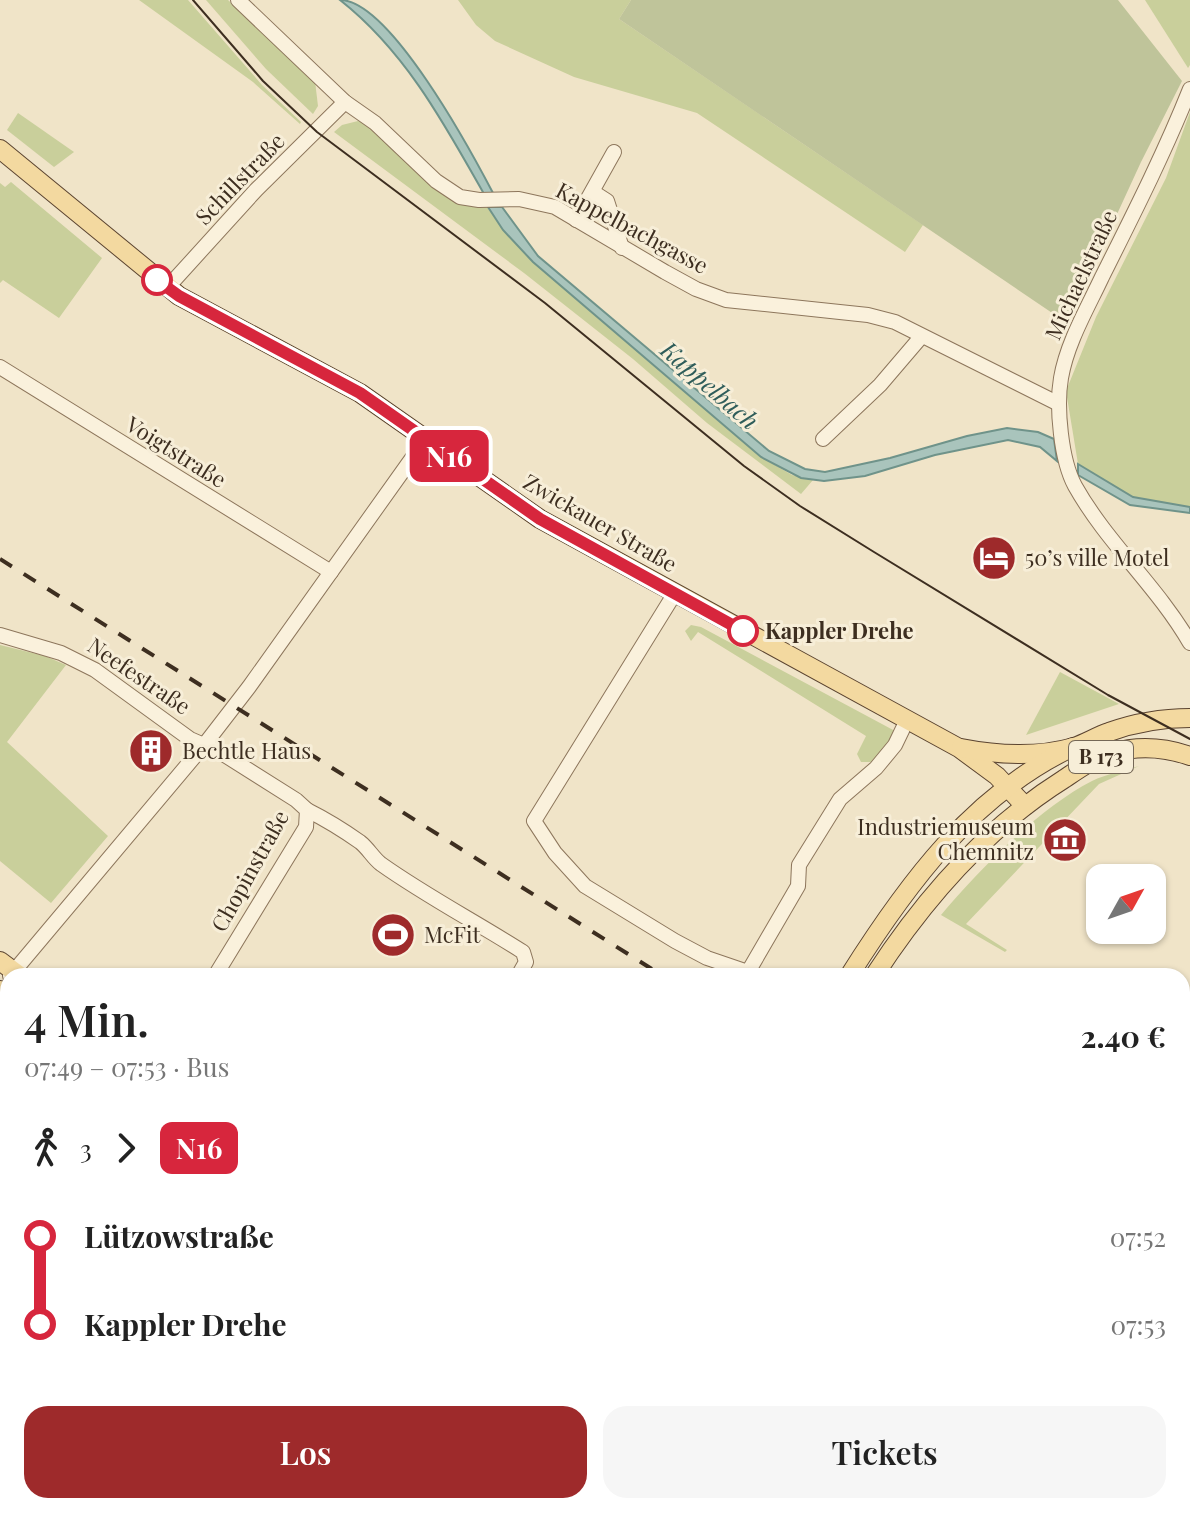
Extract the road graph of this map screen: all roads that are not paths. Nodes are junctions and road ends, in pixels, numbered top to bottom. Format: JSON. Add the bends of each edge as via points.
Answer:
{"nodes":[{"id":1,"x":238,"y":0,"type":"edge"},
{"id":2,"x":1190,"y":89,"type":"edge"},
{"id":3,"x":345,"y":102,"type":"junction"},
{"id":4,"x":0,"y":149,"type":"edge"},
{"id":5,"x":614,"y":152,"type":"dead end"},
{"id":6,"x":593,"y":192,"type":"junction"},
{"id":7,"x":576,"y":220,"type":"junction"},
{"id":8,"x":622,"y":248,"type":"junction"},
{"id":9,"x":167,"y":288,"type":"junction"},
{"id":10,"x":921,"y":337,"type":"junction"},
{"id":11,"x":0,"y":367,"type":"edge"},
{"id":12,"x":1059,"y":404,"type":"junction"},
{"id":13,"x":823,"y":439,"type":"dead end"},
{"id":14,"x":425,"y":440,"type":"junction"},
{"id":15,"x":331,"y":572,"type":"junction"},
{"id":16,"x":675,"y":593,"type":"junction"},
{"id":17,"x":0,"y":635,"type":"edge"},
{"id":18,"x":1190,"y":643,"type":"edge"},
{"id":19,"x":1190,"y":718,"type":"edge"},
{"id":20,"x":907,"y":720,"type":"junction"},
{"id":21,"x":205,"y":744,"type":"junction"},
{"id":22,"x":1073,"y":747,"type":"junction"},
{"id":23,"x":959,"y":748,"type":"junction"},
{"id":24,"x":1190,"y":756,"type":"edge"},
{"id":25,"x":1006,"y":787,"type":"junction"},
{"id":26,"x":1025,"y":806,"type":"junction"},
{"id":27,"x":307,"y":810,"type":"junction"},
{"id":28,"x":904,"y":893,"type":"junction"},
{"id":29,"x":916,"y":916,"type":"junction"},
{"id":30,"x":14,"y":968,"type":"edge"},
{"id":31,"x":220,"y":968,"type":"edge"},
{"id":32,"x":523,"y":968,"type":"edge"},
{"id":33,"x":736,"y":968,"type":"edge"},
{"id":34,"x":750,"y":968,"type":"edge"},
{"id":35,"x":854,"y":968,"type":"edge"},
{"id":36,"x":880,"y":968,"type":"edge"}],
"edges":[{"from":1,"to":3,"type":"street","name":"Kappelbachgasse"},
{"from":2,"to":12,"type":"street","name":"Michaelstraße","via":[[1074,336]]},
{"from":3,"to":7,"type":"street","name":"Kappelbachgasse","via":[[460,197],[547,204]]},
{"from":3,"to":9,"type":"street","name":"Schillstraße"},
{"from":4,"to":9,"type":"main road","name":"Zwickauer Straße"},
{"from":5,"to":6,"type":"street"},
{"from":6,"to":7,"type":"street"},
{"from":6,"to":8,"type":"street","via":[[607,201]]},
{"from":7,"to":8,"type":"street","name":"Kappelbachgasse"},
{"from":8,"to":10,"type":"street","name":"Kappelbachgasse","via":[[726,300],[868,315]]},
{"from":9,"to":14,"type":"main road","name":"Zwickauer Straße","via":[[360,393]]},
{"from":10,"to":12,"type":"street","name":"Kappelbachgasse"},
{"from":10,"to":13,"type":"street"},
{"from":11,"to":15,"type":"street","name":"Voigtstraße"},
{"from":12,"to":18,"type":"street","name":"Michaelstraße","via":[[1067,469],[1104,532]]},
{"from":14,"to":15,"type":"street"},
{"from":14,"to":16,"type":"main road","name":"Zwickauer Straße","via":[[533,515]]},
{"from":15,"to":21,"type":"street"},
{"from":16,"to":20,"type":"main road","name":"Zwickauer Straße"},
{"from":16,"to":33,"type":"street","via":[[534,821],[585,886],[675,941]]},
{"from":17,"to":21,"type":"street","name":"Neefestraße","via":[[61,653],[95,670],[190,739]]},
{"from":19,"to":22,"type":"main road","name":"Zwickauer Straße","number":"B 173","via":[[1111,731]]},
{"from":20,"to":23,"type":"main road","name":"Zwickauer Straße"},
{"from":20,"to":34,"type":"street","via":[[876,768],[840,799],[799,865],[798,886]]},
{"from":21,"to":27,"type":"street","name":"Chopinstraße"},
{"from":21,"to":30,"type":"street"},
{"from":22,"to":23,"type":"main road","name":"Zwickauer Straße","via":[[999,753]]},
{"from":22,"to":25,"type":"main road","number":"B 173"},
{"from":23,"to":25,"type":"main road","name":"Zwickauer Straße"},
{"from":24,"to":26,"type":"main road","number":"B 173","via":[[1147,747],[1113,753]]},
{"from":25,"to":26,"type":"main road","name":"Zwickauer Straße"},
{"from":25,"to":28,"type":"main road","number":"B 173","via":[[957,831]]},
{"from":26,"to":29,"type":"main road","number":"B 173","via":[[972,853]]},
{"from":27,"to":31,"type":"street","name":"Chopinstraße","via":[[306,827]]},
{"from":27,"to":32,"type":"street","via":[[363,844],[378,862],[523,952]]},
{"from":28,"to":29,"type":"street"},
{"from":28,"to":35,"type":"main road","number":"B 173"},
{"from":29,"to":36,"type":"main road","number":"B 173"}]}
